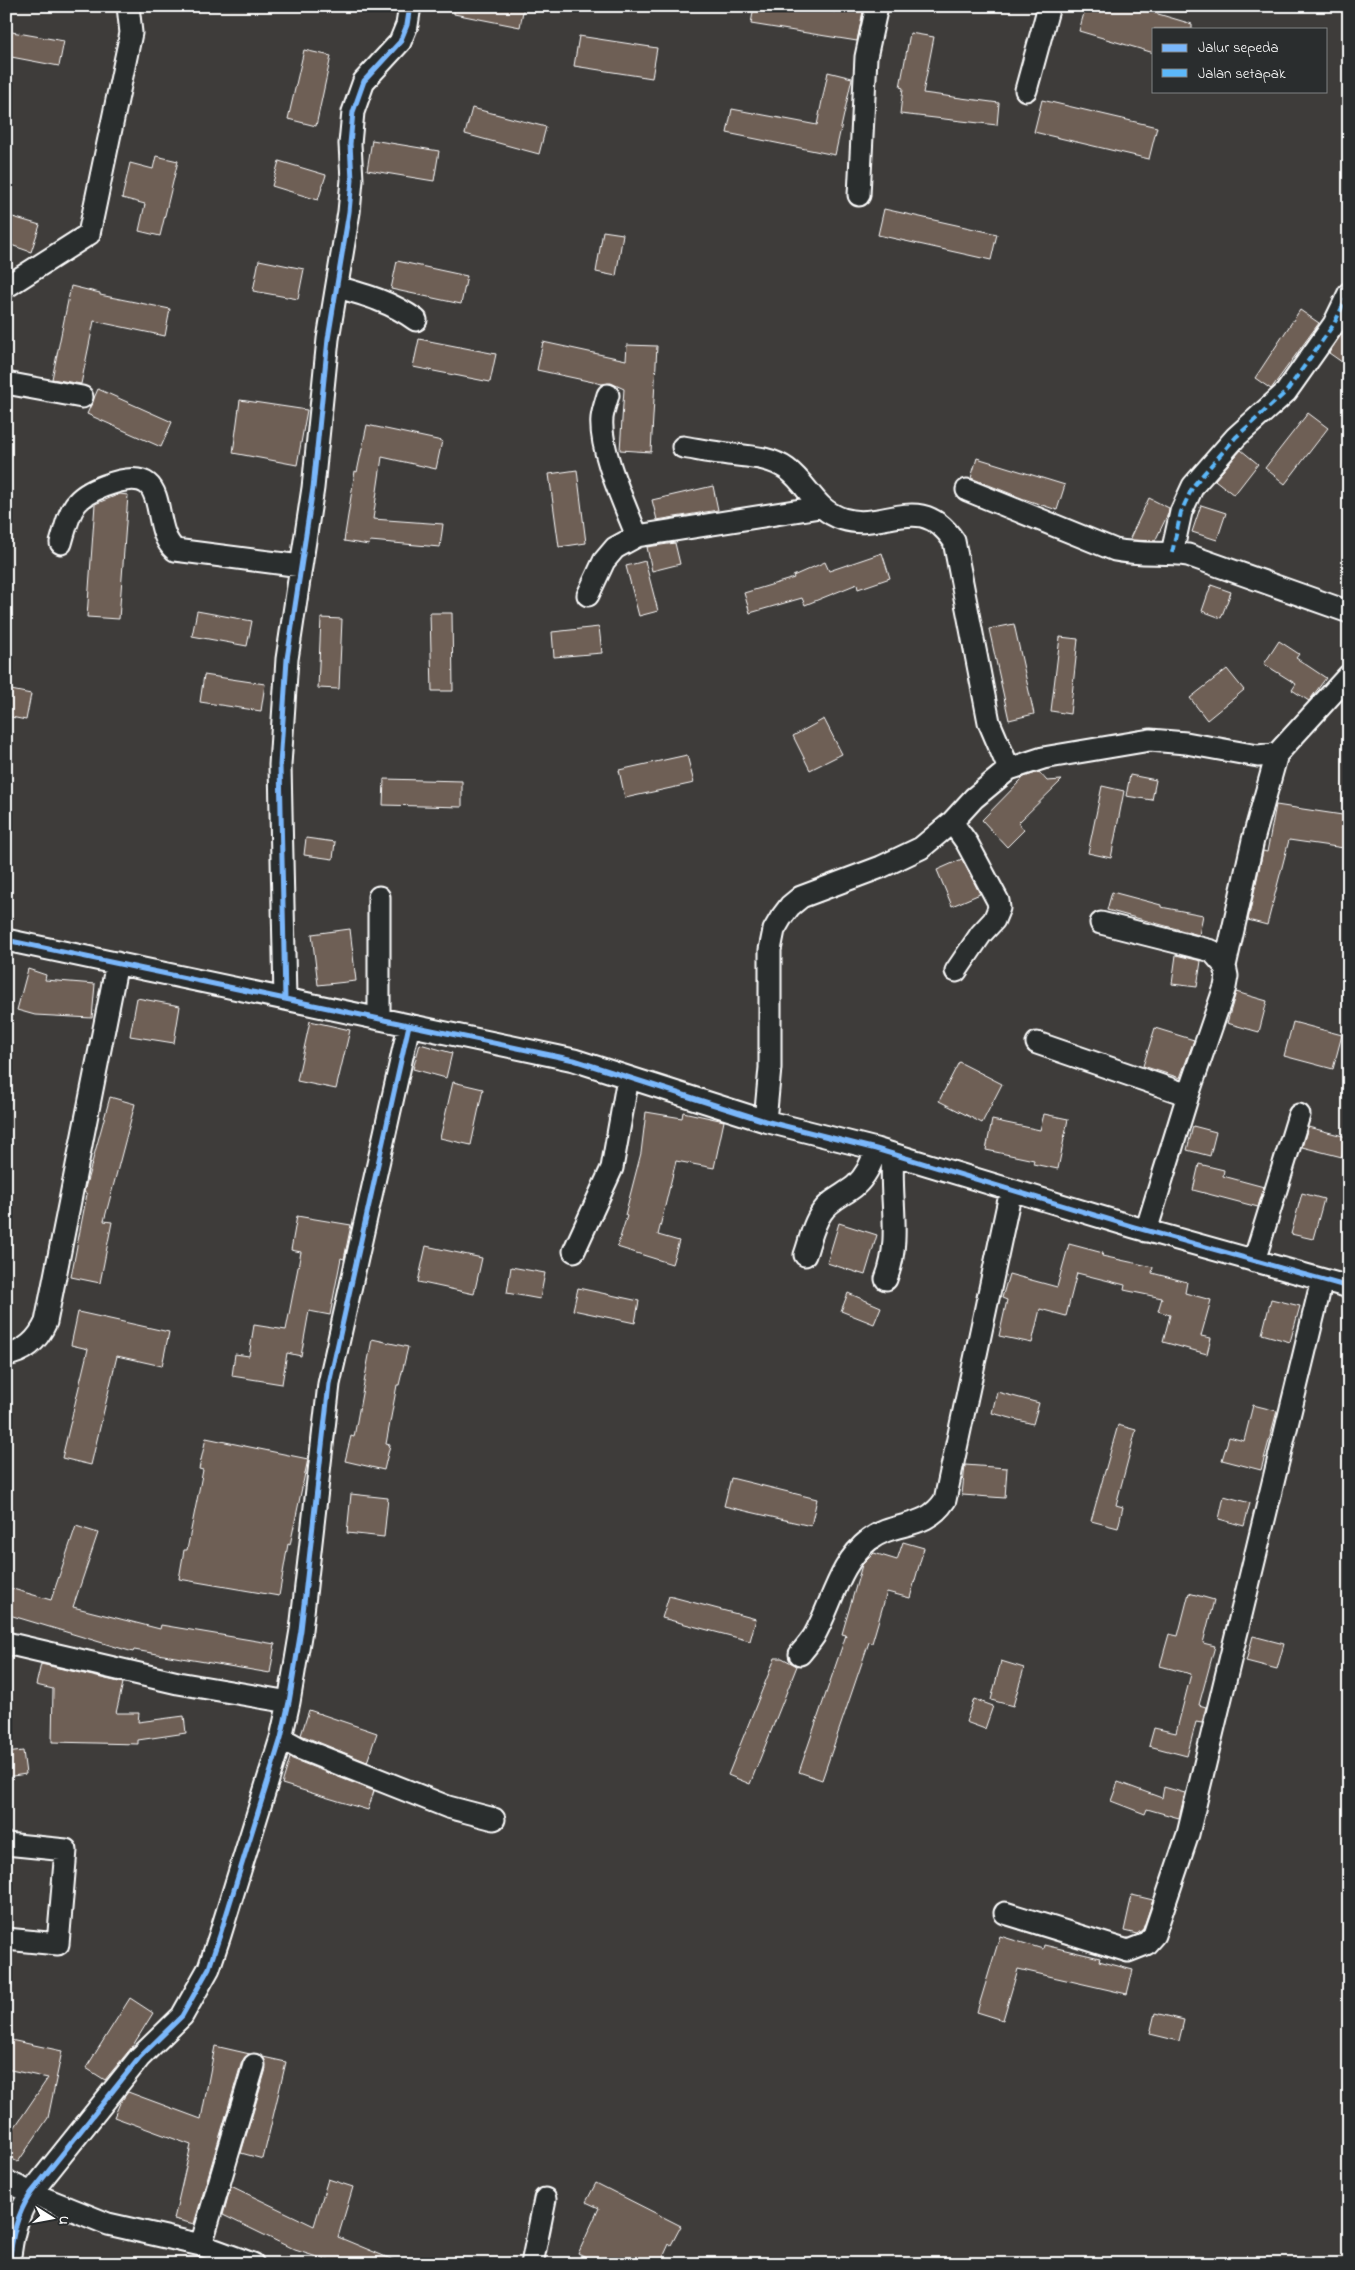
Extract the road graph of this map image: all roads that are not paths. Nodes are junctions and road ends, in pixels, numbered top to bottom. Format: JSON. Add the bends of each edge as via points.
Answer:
{"nodes":[{"id":1,"x":128,"y":6,"type":"edge"},
{"id":2,"x":410,"y":6,"type":"edge"},
{"id":3,"x":877,"y":6,"type":"edge"},
{"id":4,"x":1049,"y":6,"type":"edge"},
{"id":5,"x":1026,"y":90,"type":"dead end"},
{"id":6,"x":859,"y":195,"type":"dead end"},
{"id":7,"x":6,"y":287,"type":"edge"},
{"id":8,"x":337,"y":287,"type":"junction"},
{"id":9,"x":1349,"y":293,"type":"edge"},
{"id":10,"x":416,"y":320,"type":"dead end"},
{"id":11,"x":6,"y":383,"type":"edge"},
{"id":12,"x":608,"y":395,"type":"dead end"},
{"id":13,"x":82,"y":397,"type":"dead end"},
{"id":14,"x":683,"y":447,"type":"dead end"},
{"id":15,"x":967,"y":490,"type":"dead end"},
{"id":16,"x":820,"y":507,"type":"junction"},
{"id":17,"x":636,"y":536,"type":"junction"},
{"id":18,"x":61,"y":543,"type":"dead end"},
{"id":19,"x":1172,"y":553,"type":"junction"},
{"id":20,"x":301,"y":566,"type":"junction"},
{"id":21,"x":588,"y":595,"type":"dead end"},
{"id":22,"x":1349,"y":612,"type":"edge"},
{"id":23,"x":1349,"y":675,"type":"edge"},
{"id":24,"x":1277,"y":754,"type":"junction"},
{"id":25,"x":1009,"y":769,"type":"junction"},
{"id":26,"x":952,"y":822,"type":"junction"},
{"id":27,"x":379,"y":897,"type":"dead end"},
{"id":28,"x":1101,"y":923,"type":"dead end"},
{"id":29,"x":6,"y":940,"type":"edge"},
{"id":30,"x":118,"y":963,"type":"junction"},
{"id":31,"x":1225,"y":966,"type":"junction"},
{"id":32,"x":956,"y":971,"type":"dead end"},
{"id":33,"x":284,"y":999,"type":"junction"},
{"id":34,"x":379,"y":1019,"type":"junction"},
{"id":35,"x":409,"y":1025,"type":"junction"},
{"id":36,"x":1037,"y":1043,"type":"dead end"},
{"id":37,"x":628,"y":1078,"type":"junction"},
{"id":38,"x":1188,"y":1095,"type":"junction"},
{"id":39,"x":1299,"y":1115,"type":"dead end"},
{"id":40,"x":765,"y":1121,"type":"junction"},
{"id":41,"x":884,"y":1152,"type":"junction"},
{"id":42,"x":1011,"y":1190,"type":"junction"},
{"id":43,"x":1146,"y":1230,"type":"junction"},
{"id":44,"x":574,"y":1251,"type":"dead end"},
{"id":45,"x":805,"y":1255,"type":"dead end"},
{"id":46,"x":1254,"y":1261,"type":"junction"},
{"id":47,"x":886,"y":1279,"type":"dead end"},
{"id":48,"x":1322,"y":1280,"type":"junction"},
{"id":49,"x":1349,"y":1287,"type":"edge"},
{"id":50,"x":6,"y":1355,"type":"edge"},
{"id":51,"x":6,"y":1643,"type":"edge"},
{"id":52,"x":800,"y":1654,"type":"dead end"},
{"id":53,"x":289,"y":1702,"type":"junction"},
{"id":54,"x":281,"y":1738,"type":"junction"},
{"id":55,"x":494,"y":1819,"type":"dead end"},
{"id":56,"x":6,"y":1844,"type":"edge"},
{"id":57,"x":1005,"y":1913,"type":"dead end"},
{"id":58,"x":6,"y":1939,"type":"edge"},
{"id":59,"x":254,"y":2065,"type":"dead end"},
{"id":60,"x":6,"y":2181,"type":"edge"},
{"id":61,"x":31,"y":2193,"type":"junction"},
{"id":62,"x":545,"y":2199,"type":"dead end"},
{"id":63,"x":201,"y":2245,"type":"junction"},
{"id":64,"x":9,"y":2264,"type":"edge"},
{"id":65,"x":253,"y":2264,"type":"edge"},
{"id":66,"x":532,"y":2264,"type":"edge"}],
"edges":[{"from":1,"to":7,"type":"street","via":[[131,33],[89,234]]},
{"from":2,"to":8,"type":"street","via":[[400,42],[364,81],[357,98],[350,144],[352,180],[349,212]]},
{"from":3,"to":6,"type":"street","via":[[866,57]]},
{"from":4,"to":5,"type":"street"},
{"from":8,"to":10,"type":"street","via":[[382,300]]},
{"from":8,"to":20,"type":"street"},
{"from":9,"to":19,"type":"street","via":[[1334,324],[1286,392],[1236,437],[1193,486],[1181,512]]},
{"from":11,"to":13,"type":"street"},
{"from":12,"to":17,"type":"street","via":[[602,429],[610,466]]},
{"from":14,"to":16,"type":"street","via":[[772,460],[788,470]]},
{"from":15,"to":19,"type":"street","via":[[1115,550],[1153,555]]},
{"from":16,"to":17,"type":"street"},
{"from":16,"to":25,"type":"street","via":[[832,515],[852,521],[920,516],[935,520],[946,529],[954,541],[989,722]]},
{"from":17,"to":21,"type":"street","via":[[614,548]]},
{"from":18,"to":20,"type":"street","via":[[70,510],[88,492],[123,480],[138,481],[152,487],[165,538],[174,550]]},
{"from":19,"to":22,"type":"street","via":[[1202,560]]},
{"from":20,"to":33,"type":"street","via":[[287,659],[280,764]]},
{"from":23,"to":24,"type":"street"},
{"from":24,"to":25,"type":"street","via":[[1258,756],[1150,740],[1043,758]]},
{"from":24,"to":31,"type":"street","via":[[1253,840]]},
{"from":25,"to":26,"type":"street","via":[[974,798]]},
{"from":26,"to":32,"type":"street","via":[[971,851],[999,908],[994,920]]},
{"from":26,"to":40,"type":"street","via":[[920,848],[881,867],[801,897],[781,918],[774,930],[770,950],[770,1068]]},
{"from":27,"to":34,"type":"street"},
{"from":28,"to":31,"type":"street","via":[[1212,950]]},
{"from":29,"to":30,"type":"street"},
{"from":30,"to":33,"type":"street"},
{"from":30,"to":50,"type":"street","via":[[46,1322],[39,1337],[16,1354]]},
{"from":31,"to":38,"type":"street","via":[[1225,987]]},
{"from":33,"to":34,"type":"street"},
{"from":34,"to":35,"type":"street"},
{"from":35,"to":37,"type":"street","via":[[574,1060]]},
{"from":35,"to":53,"type":"street","via":[[329,1384]]},
{"from":36,"to":38,"type":"street"},
{"from":37,"to":40,"type":"street"},
{"from":37,"to":44,"type":"street","via":[[612,1168]]},
{"from":38,"to":43,"type":"street"},
{"from":39,"to":46,"type":"street"},
{"from":40,"to":41,"type":"street"},
{"from":41,"to":42,"type":"street"},
{"from":41,"to":45,"type":"street","via":[[856,1185],[822,1211]]},
{"from":41,"to":47,"type":"street","via":[[895,1245]]},
{"from":42,"to":43,"type":"street"},
{"from":42,"to":52,"type":"street","via":[[945,1500],[932,1516],[881,1533],[858,1550],[846,1566],[813,1637]]},
{"from":43,"to":46,"type":"street"},
{"from":46,"to":48,"type":"street"},
{"from":48,"to":49,"type":"street"},
{"from":48,"to":57,"type":"street","via":[[1188,1834],[1154,1935],[1146,1944],[1128,1951]]},
{"from":51,"to":53,"type":"street","via":[[178,1683]]},
{"from":53,"to":54,"type":"street"},
{"from":54,"to":55,"type":"street","via":[[448,1807]]},
{"from":54,"to":61,"type":"street","via":[[209,1968],[195,1994],[182,2016],[140,2057]]},
{"from":56,"to":58,"type":"street","via":[[66,1850],[58,1944]]},
{"from":59,"to":63,"type":"street"},
{"from":60,"to":61,"type":"street"},
{"from":61,"to":63,"type":"street","via":[[108,2224]]},
{"from":61,"to":64,"type":"street","via":[[16,2221]]},
{"from":62,"to":66,"type":"street"},
{"from":63,"to":65,"type":"street"}]}
